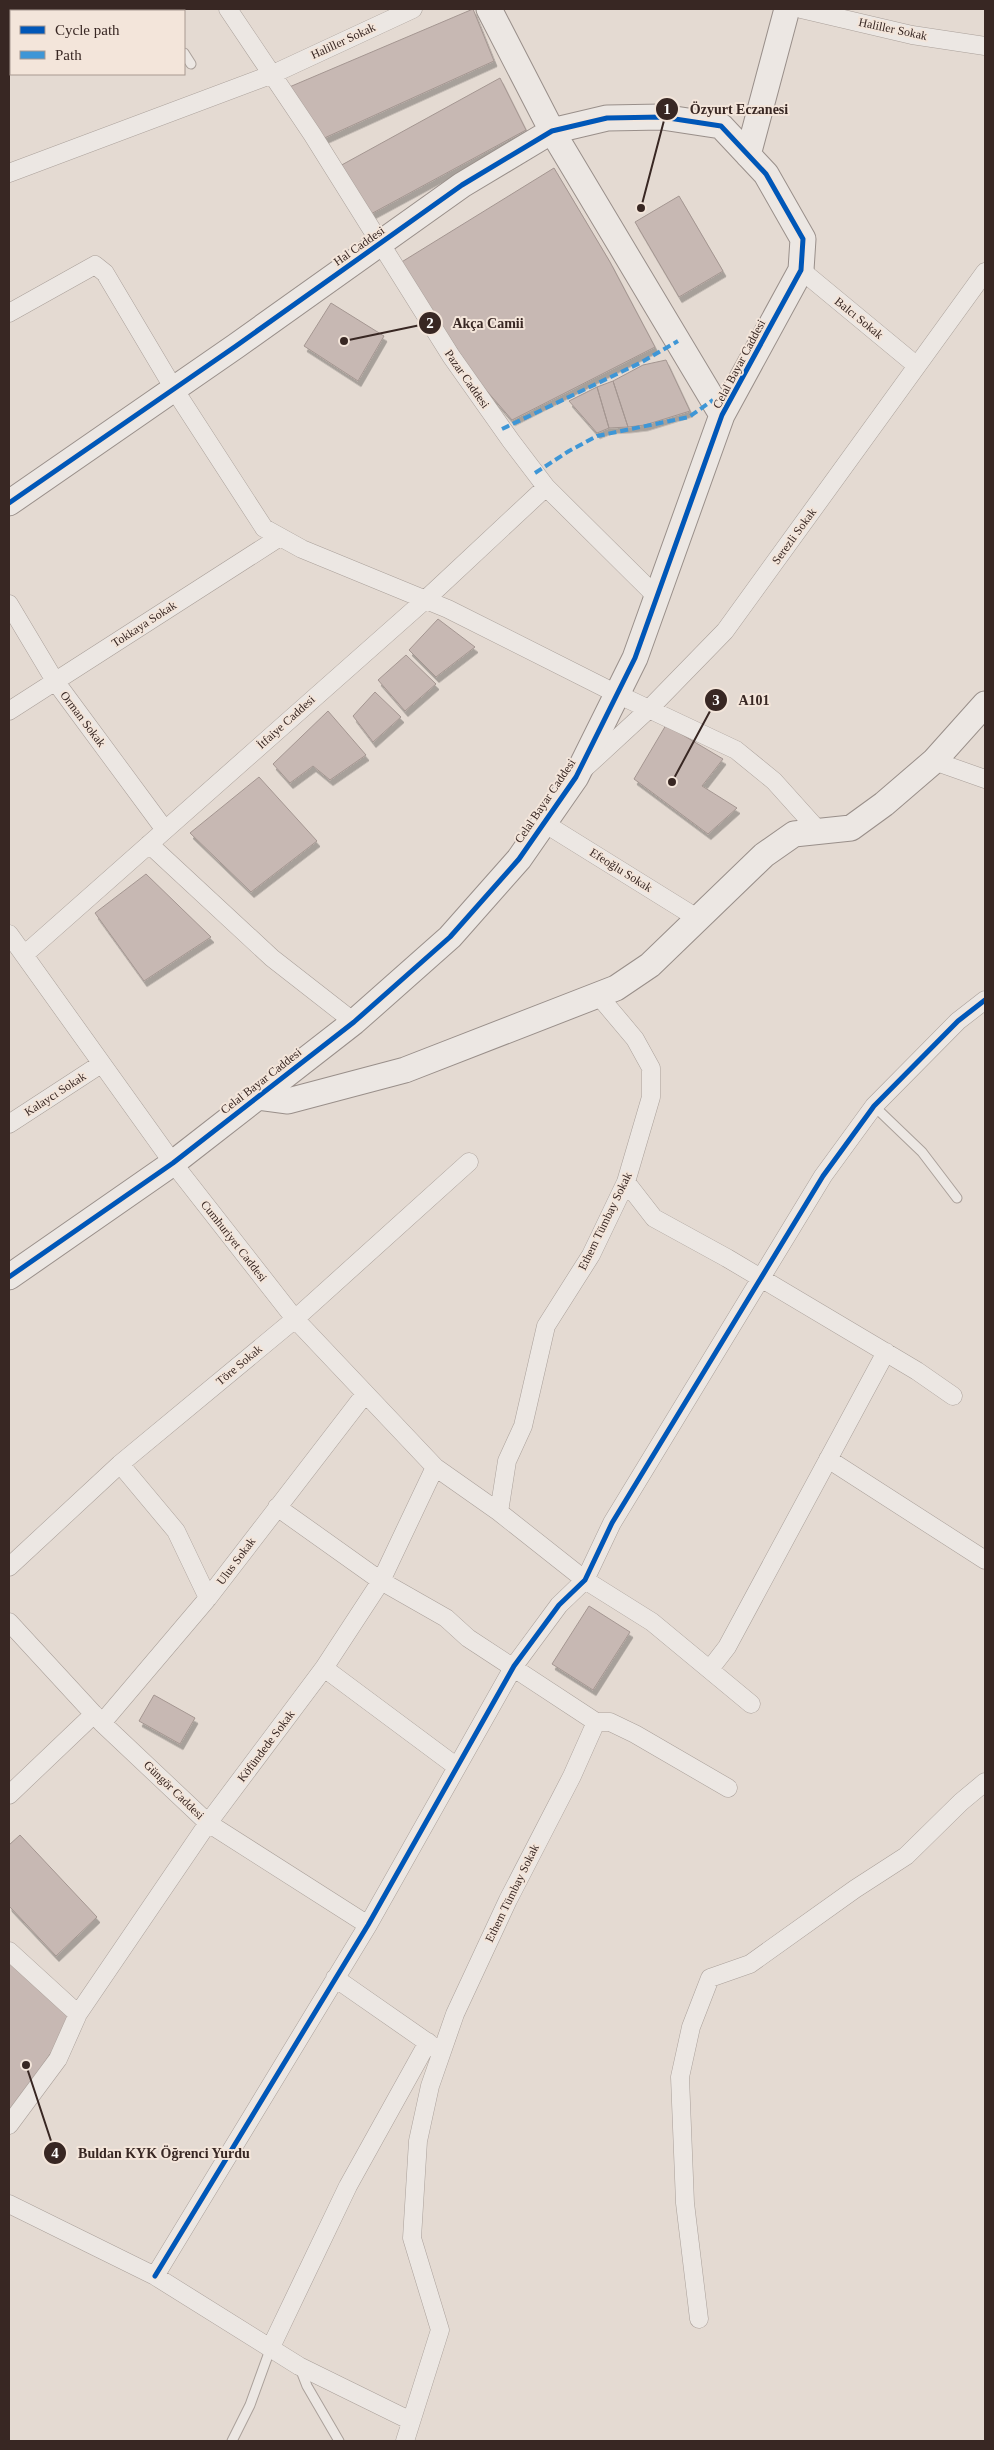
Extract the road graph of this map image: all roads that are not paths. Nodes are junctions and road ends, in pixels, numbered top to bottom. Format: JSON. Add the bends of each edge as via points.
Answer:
{"nodes":[{"id":1,"x":228,"y":9,"type":"edge"},
{"id":2,"x":413,"y":9,"type":"edge"},
{"id":3,"x":489,"y":9,"type":"edge"},
{"id":4,"x":787,"y":9,"type":"edge"},
{"id":5,"x":800,"y":9,"type":"edge"},
{"id":6,"x":985,"y":46,"type":"edge"},
{"id":7,"x":185,"y":54,"type":"edge"},
{"id":8,"x":191,"y":64,"type":"dead end"},
{"id":9,"x":273,"y":74,"type":"junction"},
{"id":10,"x":552,"y":131,"type":"junction"},
{"id":11,"x":748,"y":155,"type":"junction"},
{"id":12,"x":9,"y":172,"type":"edge"},
{"id":13,"x":382,"y":242,"type":"junction"},
{"id":14,"x":801,"y":270,"type":"junction"},
{"id":15,"x":985,"y":272,"type":"edge"},
{"id":16,"x":9,"y":313,"type":"edge"},
{"id":17,"x":917,"y":366,"type":"junction"},
{"id":18,"x":174,"y":389,"type":"junction"},
{"id":19,"x":722,"y":416,"type":"junction"},
{"id":20,"x":546,"y":487,"type":"junction"},
{"id":21,"x":9,"y":503,"type":"edge"},
{"id":22,"x":280,"y":536,"type":"junction"},
{"id":23,"x":657,"y":598,"type":"junction"},
{"id":24,"x":424,"y":600,"type":"junction"},
{"id":25,"x":9,"y":604,"type":"edge"},
{"id":26,"x":55,"y":681,"type":"junction"},
{"id":27,"x":617,"y":694,"type":"junction"},
{"id":28,"x":985,"y":704,"type":"edge"},
{"id":29,"x":649,"y":709,"type":"junction"},
{"id":30,"x":9,"y":711,"type":"edge"},
{"id":31,"x":934,"y":761,"type":"junction"},
{"id":32,"x":576,"y":777,"type":"junction"},
{"id":33,"x":985,"y":779,"type":"edge"},
{"id":34,"x":544,"y":823,"type":"junction"},
{"id":35,"x":165,"y":830,"type":"junction"},
{"id":36,"x":818,"y":830,"type":"junction"},
{"id":37,"x":149,"y":844,"type":"junction"},
{"id":38,"x":697,"y":918,"type":"junction"},
{"id":39,"x":9,"y":934,"type":"edge"},
{"id":40,"x":24,"y":955,"type":"junction"},
{"id":41,"x":598,"y":995,"type":"junction"},
{"id":42,"x":985,"y":1000,"type":"edge"},
{"id":43,"x":354,"y":1022,"type":"junction"},
{"id":44,"x":101,"y":1064,"type":"junction"},
{"id":45,"x":258,"y":1097,"type":"junction"},
{"id":46,"x":874,"y":1106,"type":"junction"},
{"id":47,"x":9,"y":1124,"type":"edge"},
{"id":48,"x":469,"y":1162,"type":"dead end"},
{"id":49,"x":173,"y":1163,"type":"junction"},
{"id":50,"x":626,"y":1182,"type":"junction"},
{"id":51,"x":957,"y":1198,"type":"dead end"},
{"id":52,"x":9,"y":1277,"type":"edge"},
{"id":53,"x":761,"y":1278,"type":"junction"},
{"id":54,"x":295,"y":1319,"type":"junction"},
{"id":55,"x":886,"y":1352,"type":"junction"},
{"id":56,"x":365,"y":1394,"type":"junction"},
{"id":57,"x":953,"y":1396,"type":"dead end"},
{"id":58,"x":828,"y":1459,"type":"junction"},
{"id":59,"x":120,"y":1464,"type":"junction"},
{"id":60,"x":435,"y":1468,"type":"junction"},
{"id":61,"x":277,"y":1507,"type":"junction"},
{"id":62,"x":499,"y":1512,"type":"junction"},
{"id":63,"x":985,"y":1560,"type":"edge"},
{"id":64,"x":9,"y":1567,"type":"edge"},
{"id":65,"x":585,"y":1580,"type":"junction"},
{"id":66,"x":380,"y":1581,"type":"junction"},
{"id":67,"x":208,"y":1598,"type":"junction"},
{"id":68,"x":9,"y":1622,"type":"edge"},
{"id":69,"x":514,"y":1666,"type":"junction"},
{"id":70,"x":324,"y":1668,"type":"junction"},
{"id":71,"x":710,"y":1669,"type":"junction"},
{"id":72,"x":751,"y":1704,"type":"dead end"},
{"id":73,"x":98,"y":1718,"type":"junction"},
{"id":74,"x":596,"y":1722,"type":"junction"},
{"id":75,"x":457,"y":1767,"type":"junction"},
{"id":76,"x":985,"y":1782,"type":"edge"},
{"id":77,"x":728,"y":1788,"type":"dead end"},
{"id":78,"x":9,"y":1795,"type":"edge"},
{"id":79,"x":208,"y":1823,"type":"junction"},
{"id":80,"x":368,"y":1925,"type":"junction"},
{"id":81,"x":9,"y":1951,"type":"edge"},
{"id":82,"x":335,"y":1978,"type":"junction"},
{"id":83,"x":78,"y":2014,"type":"junction"},
{"id":84,"x":435,"y":2047,"type":"junction"},
{"id":85,"x":9,"y":2125,"type":"edge"},
{"id":86,"x":9,"y":2204,"type":"edge"},
{"id":87,"x":155,"y":2276,"type":"junction"},
{"id":88,"x":699,"y":2318,"type":"dead end"},
{"id":89,"x":271,"y":2347,"type":"junction"},
{"id":90,"x":299,"y":2366,"type":"junction"},
{"id":91,"x":411,"y":2421,"type":"junction"},
{"id":92,"x":232,"y":2441,"type":"edge"},
{"id":93,"x":338,"y":2441,"type":"edge"},
{"id":94,"x":405,"y":2441,"type":"edge"}],
"edges":[{"from":1,"to":9,"type":"street","name":"Pazar Caddesi"},
{"from":2,"to":9,"type":"street","name":"Haliller Sokak"},
{"from":3,"to":10,"type":"street"},
{"from":4,"to":11,"type":"street"},
{"from":5,"to":6,"type":"street","name":"Haliller Sokak","via":[[912,34]]},
{"from":7,"to":8,"type":"lane"},
{"from":9,"to":12,"type":"street","name":"Haliller Sokak"},
{"from":9,"to":13,"type":"street","name":"Pazar Caddesi"},
{"from":10,"to":11,"type":"street","name":"Hal Caddesi","via":[[607,118],[662,117],[721,126]]},
{"from":10,"to":13,"type":"street","name":"Hal Caddesi","via":[[462,185]]},
{"from":10,"to":19,"type":"street"},
{"from":11,"to":14,"type":"street","name":"Celal Bayar Caddesi","via":[[766,174],[803,239]]},
{"from":13,"to":18,"type":"street","name":"Hal Caddesi"},
{"from":13,"to":20,"type":"street","name":"Pazar Caddesi","via":[[451,356]]},
{"from":14,"to":17,"type":"street","name":"Balcı Sokak"},
{"from":14,"to":19,"type":"street","name":"Celal Bayar Caddesi"},
{"from":15,"to":17,"type":"street","name":"Serezli Sokak"},
{"from":16,"to":18,"type":"street","via":[[95,265],[104,273]]},
{"from":17,"to":29,"type":"street","name":"Serezli Sokak","via":[[725,632]]},
{"from":18,"to":21,"type":"street","name":"Hal Caddesi"},
{"from":18,"to":22,"type":"street","via":[[264,528]]},
{"from":19,"to":23,"type":"street","name":"Celal Bayar Caddesi"},
{"from":20,"to":23,"type":"street","name":"Pazar Caddesi"},
{"from":20,"to":24,"type":"street","name":"İtfaiye Caddesi"},
{"from":22,"to":24,"type":"street","via":[[302,549]]},
{"from":22,"to":26,"type":"street","name":"Tokkaya Sokak"},
{"from":23,"to":27,"type":"street","name":"Celal Bayar Caddesi","via":[[635,658]]},
{"from":24,"to":27,"type":"street"},
{"from":24,"to":35,"type":"street","name":"İtfaiye Caddesi"},
{"from":25,"to":26,"type":"street","name":"Orman Sokak"},
{"from":26,"to":30,"type":"street","name":"Tokkaya Sokak"},
{"from":26,"to":35,"type":"street","name":"Orman Sokak"},
{"from":27,"to":29,"type":"street"},
{"from":27,"to":32,"type":"street","name":"Celal Bayar Caddesi"},
{"from":28,"to":31,"type":"street"},
{"from":29,"to":32,"type":"street","name":"Serezli Sokak"},
{"from":29,"to":36,"type":"street","via":[[736,750],[774,781]]},
{"from":31,"to":33,"type":"street"},
{"from":31,"to":36,"type":"street","via":[[851,828]]},
{"from":32,"to":34,"type":"street","name":"Celal Bayar Caddesi"},
{"from":34,"to":38,"type":"street","name":"Efeoğlu Sokak"},
{"from":34,"to":43,"type":"street","name":"Celal Bayar Caddesi","via":[[518,859],[450,937]]},
{"from":35,"to":37,"type":"street","name":"İtfaiye Caddesi"},
{"from":36,"to":38,"type":"street","via":[[794,834],[764,855]]},
{"from":37,"to":40,"type":"street","name":"İtfaiye Caddesi"},
{"from":37,"to":43,"type":"street","via":[[272,958]]},
{"from":38,"to":41,"type":"street","via":[[650,965],[616,988]]},
{"from":39,"to":40,"type":"street","name":"Cumhuriyet Caddesi"},
{"from":40,"to":44,"type":"street","name":"Cumhuriyet Caddesi"},
{"from":41,"to":45,"type":"street","via":[[405,1070],[288,1101]]},
{"from":41,"to":50,"type":"street","name":"Ethem Tümbay Sokak","via":[[635,1038],[651,1068],[651,1097]]},
{"from":42,"to":46,"type":"street","via":[[958,1021]]},
{"from":43,"to":45,"type":"street","name":"Celal Bayar Caddesi"},
{"from":44,"to":47,"type":"street","name":"Kalaycı Sokak"},
{"from":44,"to":49,"type":"street","name":"Cumhuriyet Caddesi"},
{"from":45,"to":49,"type":"street","name":"Celal Bayar Caddesi"},
{"from":46,"to":51,"type":"lane","via":[[922,1152]]},
{"from":46,"to":53,"type":"street","via":[[823,1176]]},
{"from":48,"to":54,"type":"street","name":"Töre Sokak"},
{"from":49,"to":52,"type":"street","name":"Celal Bayar Caddesi"},
{"from":49,"to":54,"type":"street","name":"Cumhuriyet Caddesi"},
{"from":50,"to":53,"type":"street","via":[[654,1218]]},
{"from":50,"to":62,"type":"street","name":"Ethem Tümbay Sokak","via":[[591,1255],[546,1326],[523,1426],[507,1461]]},
{"from":53,"to":55,"type":"street"},
{"from":53,"to":65,"type":"street","via":[[612,1523]]},
{"from":54,"to":56,"type":"street","name":"Cumhuriyet Caddesi"},
{"from":54,"to":59,"type":"street","name":"Töre Sokak"},
{"from":55,"to":57,"type":"street"},
{"from":55,"to":58,"type":"street"},
{"from":56,"to":60,"type":"street","name":"Cumhuriyet Caddesi"},
{"from":56,"to":61,"type":"street","name":"Ulus Sokak"},
{"from":58,"to":63,"type":"street"},
{"from":58,"to":71,"type":"street","via":[[727,1647]]},
{"from":59,"to":64,"type":"street","name":"Töre Sokak"},
{"from":59,"to":67,"type":"street","via":[[176,1532]]},
{"from":60,"to":62,"type":"street","name":"Cumhuriyet Caddesi"},
{"from":60,"to":66,"type":"street","name":"Köfündede Sokak"},
{"from":61,"to":66,"type":"street"},
{"from":61,"to":67,"type":"street","name":"Ulus Sokak"},
{"from":62,"to":65,"type":"street","name":"Cumhuriyet Caddesi"},
{"from":65,"to":69,"type":"street","via":[[559,1605]]},
{"from":65,"to":71,"type":"street","name":"Cumhuriyet Caddesi","via":[[652,1622]]},
{"from":66,"to":69,"type":"street","via":[[446,1618],[468,1638]]},
{"from":66,"to":70,"type":"street","name":"Köfündede Sokak"},
{"from":67,"to":73,"type":"street","name":"Ulus Sokak"},
{"from":68,"to":73,"type":"street","name":"Güngör Caddesi"},
{"from":69,"to":74,"type":"street"},
{"from":69,"to":75,"type":"street"},
{"from":70,"to":75,"type":"street"},
{"from":70,"to":79,"type":"street","name":"Köfündede Sokak"},
{"from":71,"to":72,"type":"street","name":"Cumhuriyet Caddesi"},
{"from":73,"to":78,"type":"street","name":"Ulus Sokak"},
{"from":73,"to":79,"type":"street","name":"Güngör Caddesi"},
{"from":74,"to":77,"type":"street","via":[[610,1722],[635,1734]]},
{"from":74,"to":84,"type":"street","name":"Ethem Tümbay Sokak","via":[[455,2014]]},
{"from":75,"to":80,"type":"street"},
{"from":76,"to":88,"type":"street","via":[[906,1856],[750,1964],[710,1978],[691,2027],[680,2077],[685,2203]]},
{"from":79,"to":80,"type":"street","name":"Güngör Caddesi"},
{"from":79,"to":83,"type":"street","name":"Köfündede Sokak"},
{"from":80,"to":82,"type":"street"},
{"from":81,"to":83,"type":"street"},
{"from":82,"to":84,"type":"street"},
{"from":82,"to":87,"type":"street"},
{"from":83,"to":85,"type":"street","name":"Köfündede Sokak","via":[[58,2059]]},
{"from":84,"to":89,"type":"street","via":[[348,2186]]},
{"from":84,"to":91,"type":"street","name":"Ethem Tümbay Sokak","via":[[418,2141],[412,2238],[440,2330]]},
{"from":86,"to":87,"type":"street"},
{"from":87,"to":89,"type":"street"},
{"from":89,"to":90,"type":"street"},
{"from":89,"to":92,"type":"lane","via":[[250,2406]]},
{"from":90,"to":91,"type":"street"},
{"from":90,"to":93,"type":"lane"},
{"from":91,"to":94,"type":"street","name":"Ethem Tümbay Sokak"}]}
